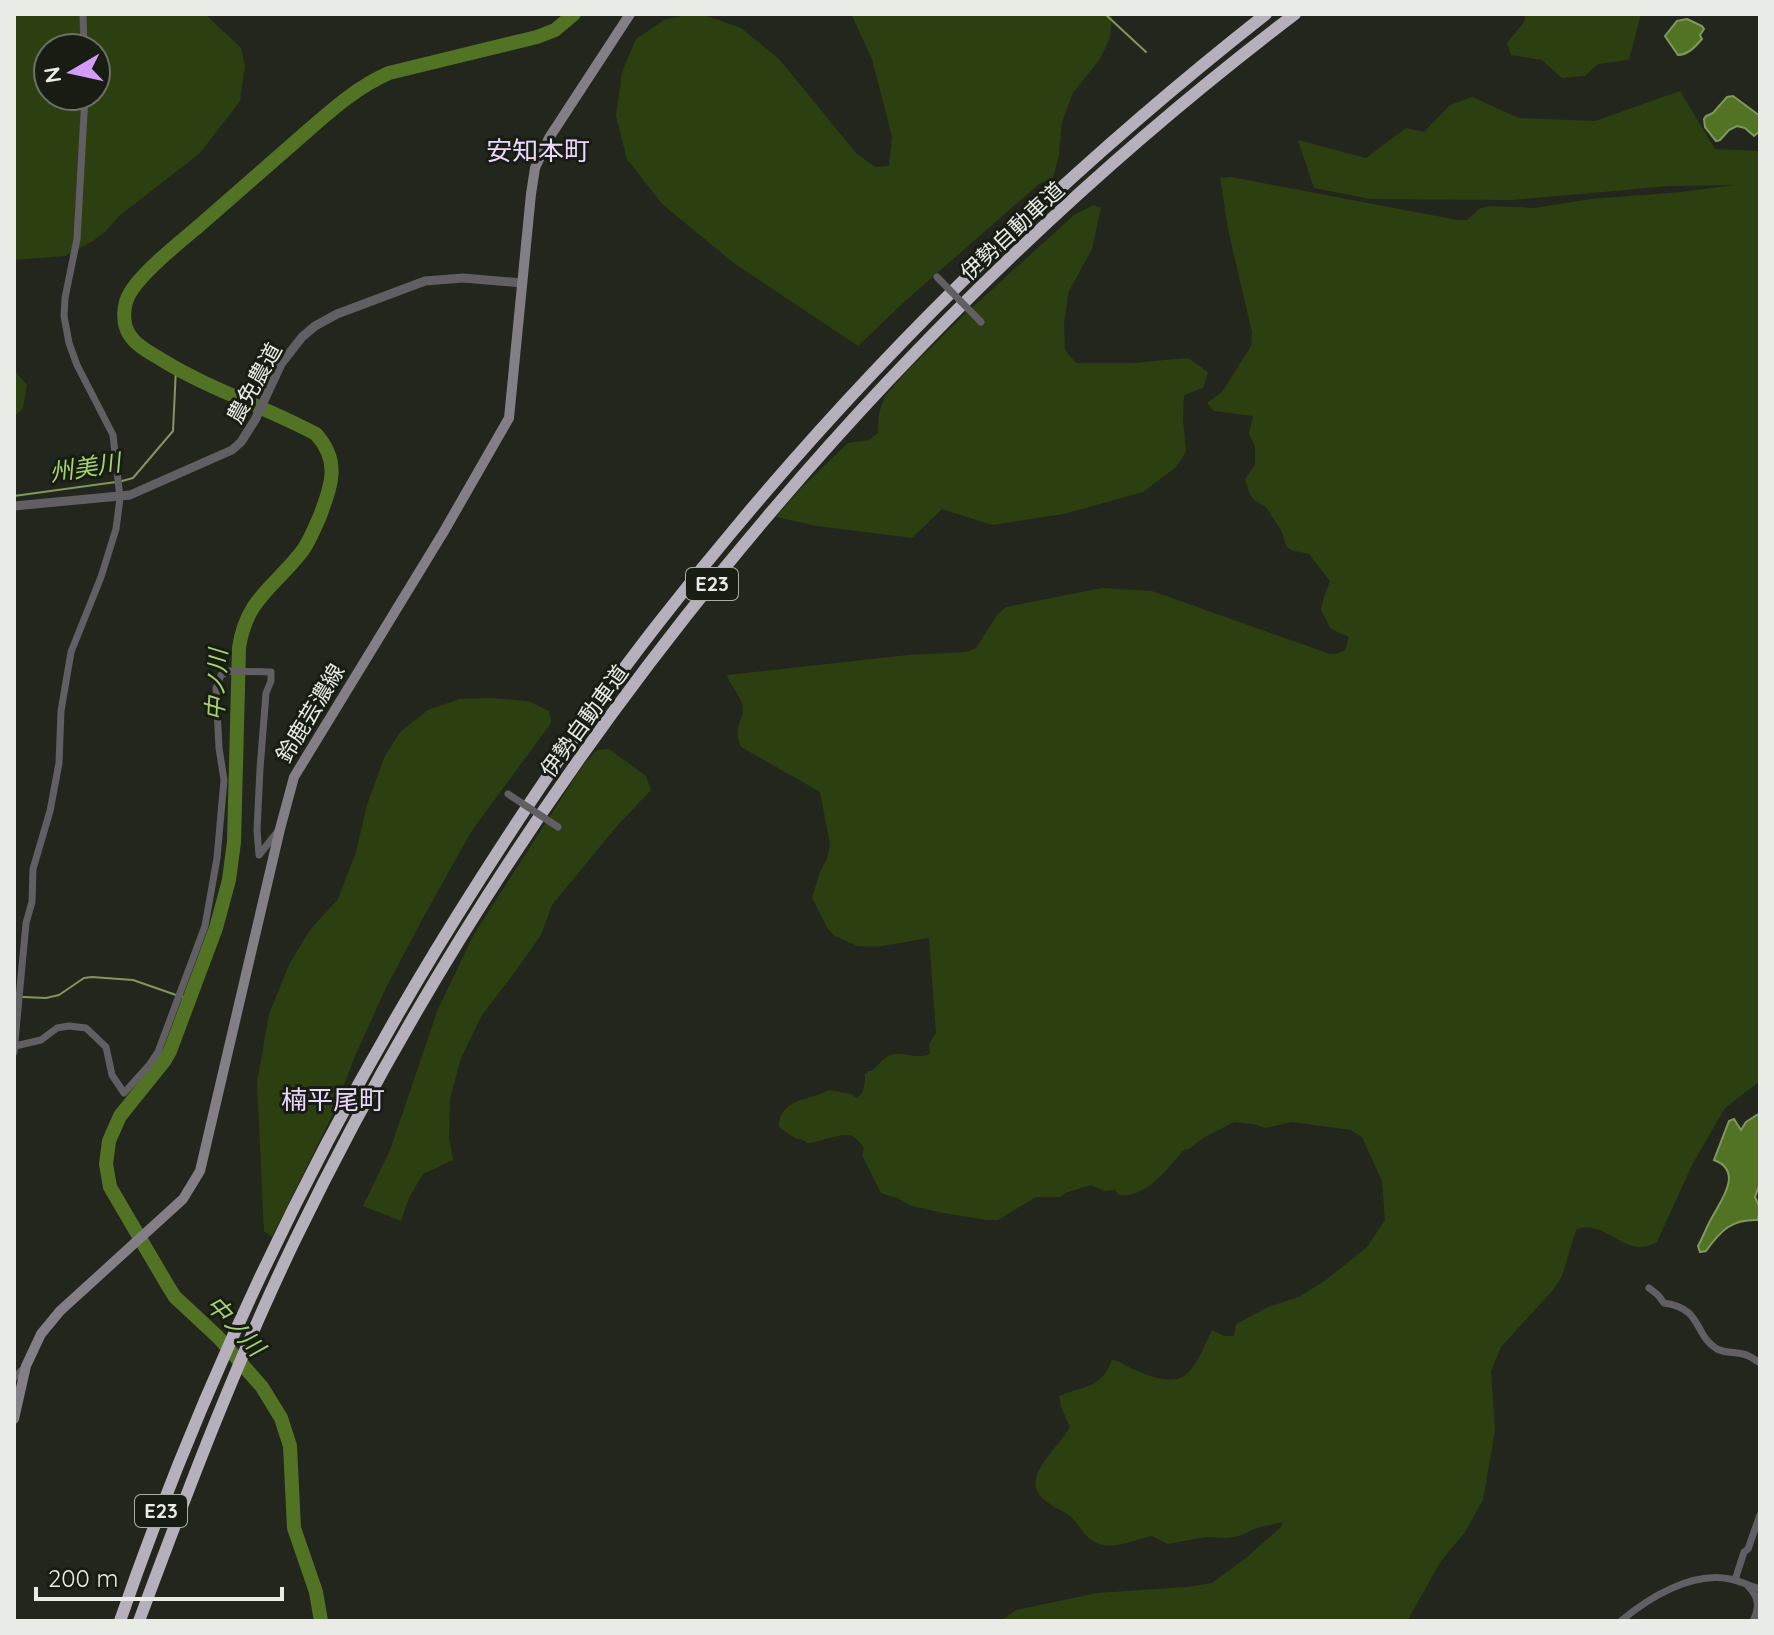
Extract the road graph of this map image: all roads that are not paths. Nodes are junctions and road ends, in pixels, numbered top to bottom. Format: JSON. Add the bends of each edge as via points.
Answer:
{"nodes":[{"id":1,"x":630,"y":14,"type":"edge"},
{"id":2,"x":1266,"y":14,"type":"edge"},
{"id":3,"x":1295,"y":14,"type":"edge"},
{"id":4,"x":84,"y":112,"type":"edge"},
{"id":5,"x":937,"y":277,"type":"dead end"},
{"id":6,"x":522,"y":283,"type":"junction"},
{"id":7,"x":981,"y":322,"type":"dead end"},
{"id":8,"x":119,"y":493,"type":"junction"},
{"id":9,"x":14,"y":506,"type":"edge"},
{"id":10,"x":508,"y":794,"type":"dead end"},
{"id":11,"x":558,"y":827,"type":"dead end"},
{"id":12,"x":280,"y":829,"type":"junction"},
{"id":13,"x":15,"y":1046,"type":"edge"},
{"id":14,"x":14,"y":1052,"type":"edge"},
{"id":15,"x":1649,"y":1288,"type":"dead end"},
{"id":16,"x":1760,"y":1363,"type":"edge"},
{"id":17,"x":26,"y":1366,"type":"junction"},
{"id":18,"x":14,"y":1378,"type":"edge"},
{"id":19,"x":14,"y":1419,"type":"edge"},
{"id":20,"x":1760,"y":1515,"type":"edge"},
{"id":21,"x":1735,"y":1580,"type":"junction"},
{"id":22,"x":1746,"y":1584,"type":"junction"},
{"id":23,"x":1760,"y":1589,"type":"edge"},
{"id":24,"x":120,"y":1621,"type":"edge"},
{"id":25,"x":139,"y":1621,"type":"edge"},
{"id":26,"x":1621,"y":1621,"type":"edge"},
{"id":27,"x":1753,"y":1621,"type":"edge"}],
"edges":[{"from":1,"to":6,"type":"main road","name":"鈴鹿芸濃線","via":[[535,168]]},
{"from":2,"to":24,"type":"highway","name":"伊勢自動車道","number":"E23","via":[[1095,157],[959,284],[804,448],[656,625],[544,780],[431,956],[338,1120],[204,1401]]},
{"from":3,"to":25,"type":"highway","name":"伊勢自動車道","number":"E23","via":[[1151,132],[981,287],[789,489],[593,740],[456,948],[323,1183],[220,1409]]},
{"from":4,"to":8,"type":"street","via":[[77,239],[64,316],[77,365],[113,435]]},
{"from":5,"to":7,"type":"street","bridge":true},
{"from":6,"to":8,"type":"street","name":"農免農道","via":[[425,281],[337,314],[302,337],[281,364],[255,420],[232,450],[130,495]]},
{"from":6,"to":12,"type":"main road","name":"鈴鹿芸濃線","via":[[509,418],[294,777]]},
{"from":8,"to":9,"type":"street","name":"農免農道"},
{"from":8,"to":13,"type":"street","via":[[116,529],[71,652],[59,763],[33,869]]},
{"from":10,"to":11,"type":"street","bridge":true},
{"from":12,"to":13,"type":"street","via":[[259,855],[260,769],[271,672],[229,671],[216,688],[224,780],[205,926],[158,1052],[124,1093],[112,1075],[106,1047],[86,1028],[57,1028],[41,1040]]},
{"from":12,"to":17,"type":"main road","name":"鈴鹿芸濃線","via":[[200,1171],[183,1199],[60,1311],[41,1334]]},
{"from":13,"to":14,"type":"street"},
{"from":15,"to":16,"type":"street","via":[[1664,1303],[1690,1314],[1716,1348]]},
{"from":17,"to":18,"type":"street"},
{"from":17,"to":19,"type":"main road","name":"鈴鹿芸濃線"},
{"from":20,"to":21,"type":"street"},
{"from":21,"to":22,"type":"street"},
{"from":21,"to":26,"type":"street","via":[[1705,1579],[1668,1589]]},
{"from":22,"to":23,"type":"street"},
{"from":22,"to":27,"type":"street","via":[[1757,1598]]}]}
